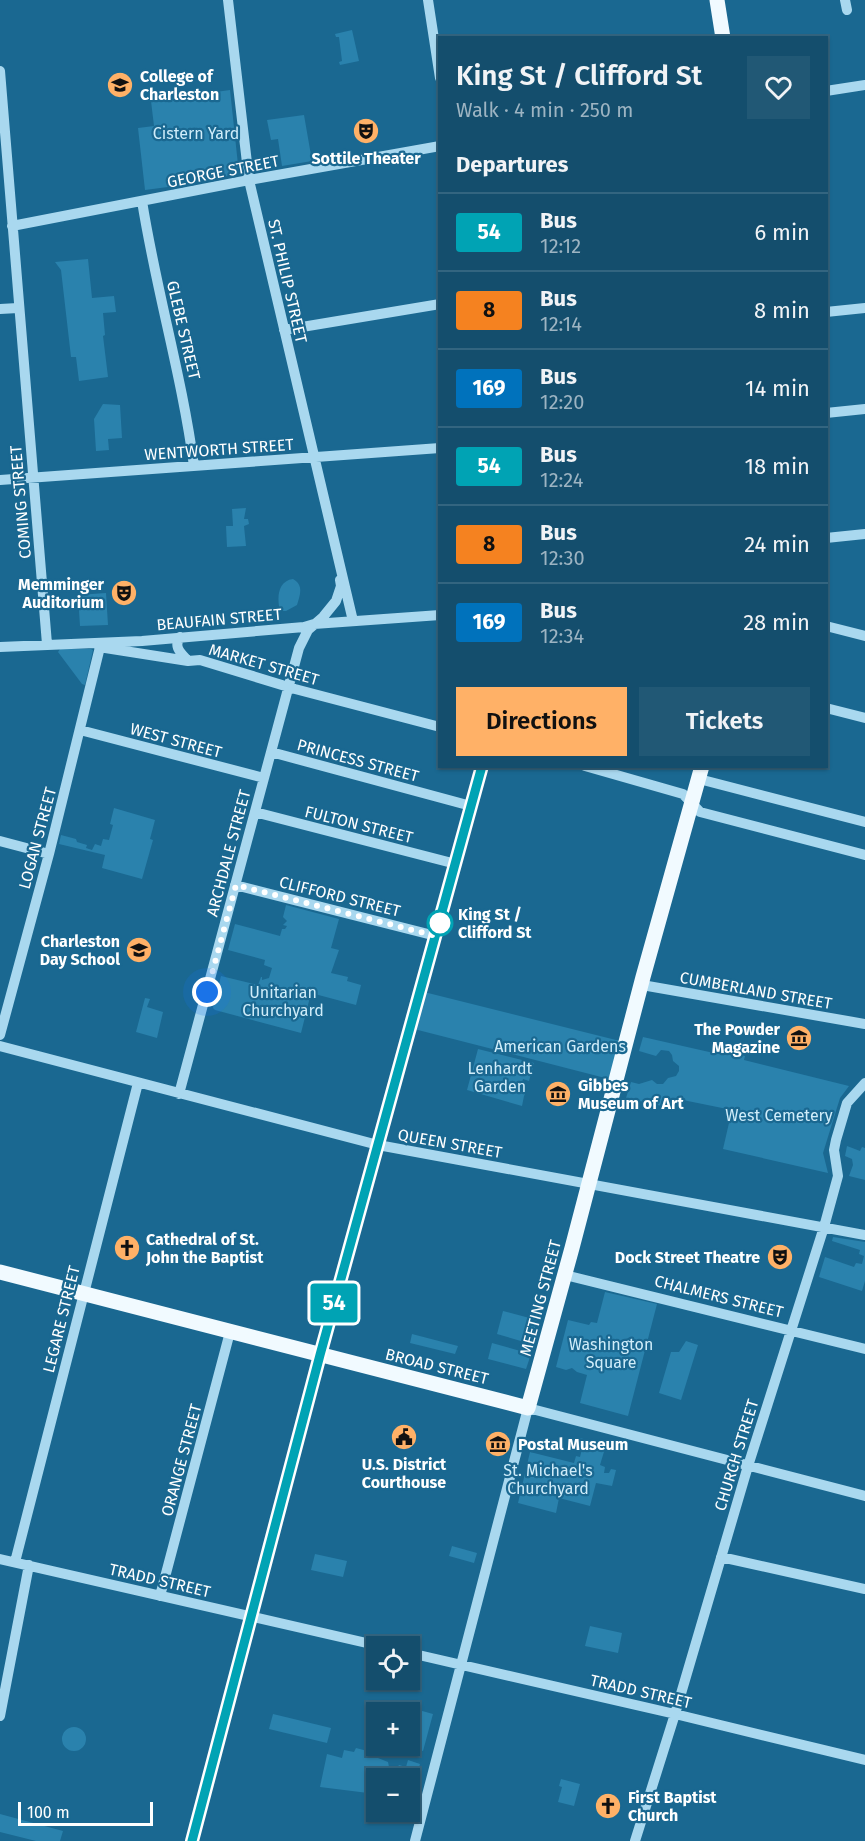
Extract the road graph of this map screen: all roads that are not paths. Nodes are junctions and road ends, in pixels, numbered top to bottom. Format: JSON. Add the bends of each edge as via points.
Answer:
{"nodes":[{"id":1,"x":228,"y":0,"type":"edge"},
{"id":2,"x":428,"y":0,"type":"edge"},
{"id":3,"x":717,"y":0,"type":"edge"},
{"id":4,"x":723,"y":36,"type":"edge"},
{"id":5,"x":438,"y":65,"type":"edge"},
{"id":6,"x":0,"y":71,"type":"edge"},
{"id":7,"x":865,"y":85,"type":"edge"},
{"id":8,"x":828,"y":91,"type":"edge"},
{"id":9,"x":2,"y":130,"type":"edge"},
{"id":10,"x":438,"y":146,"type":"edge"},
{"id":11,"x":249,"y":180,"type":"junction"},
{"id":12,"x":142,"y":201,"type":"junction"},
{"id":13,"x":12,"y":226,"type":"junction"},
{"id":14,"x":438,"y":304,"type":"edge"},
{"id":15,"x":18,"y":308,"type":"junction"},
{"id":16,"x":865,"y":308,"type":"edge"},
{"id":17,"x":0,"y":309,"type":"edge"},
{"id":18,"x":828,"y":312,"type":"edge"},
{"id":19,"x":284,"y":330,"type":"junction"},
{"id":20,"x":865,"y":410,"type":"edge"},
{"id":21,"x":828,"y":413,"type":"edge"},
{"id":22,"x":438,"y":448,"type":"edge"},
{"id":23,"x":313,"y":457,"type":"junction"},
{"id":24,"x":194,"y":466,"type":"junction"},
{"id":25,"x":34,"y":477,"type":"junction"},
{"id":26,"x":0,"y":480,"type":"edge"},
{"id":27,"x":865,"y":534,"type":"edge"},
{"id":28,"x":828,"y":538,"type":"edge"},
{"id":29,"x":339,"y":564,"type":"junction"},
{"id":30,"x":438,"y":615,"type":"edge"},
{"id":31,"x":353,"y":621,"type":"junction"},
{"id":32,"x":314,"y":624,"type":"junction"},
{"id":33,"x":828,"y":627,"type":"edge"},
{"id":34,"x":865,"y":636,"type":"edge"},
{"id":35,"x":180,"y":637,"type":"junction"},
{"id":36,"x":78,"y":643,"type":"junction"},
{"id":37,"x":47,"y":644,"type":"junction"},
{"id":38,"x":0,"y":647,"type":"edge"},
{"id":39,"x":100,"y":647,"type":"junction"},
{"id":40,"x":188,"y":661,"type":"junction"},
{"id":41,"x":288,"y":687,"type":"junction"},
{"id":42,"x":828,"y":709,"type":"edge"},
{"id":43,"x":865,"y":718,"type":"edge"},
{"id":44,"x":438,"y":726,"type":"edge"},
{"id":45,"x":80,"y":730,"type":"junction"},
{"id":46,"x":271,"y":752,"type":"junction"},
{"id":47,"x":481,"y":768,"type":"edge"},
{"id":48,"x":592,"y":768,"type":"edge"},
{"id":49,"x":701,"y":773,"type":"edge"},
{"id":50,"x":264,"y":778,"type":"junction"},
{"id":51,"x":692,"y":804,"type":"junction"},
{"id":52,"x":471,"y":806,"type":"junction"},
{"id":53,"x":255,"y":812,"type":"junction"},
{"id":54,"x":865,"y":822,"type":"edge"},
{"id":55,"x":0,"y":841,"type":"edge"},
{"id":56,"x":49,"y":854,"type":"junction"},
{"id":57,"x":865,"y":855,"type":"edge"},
{"id":58,"x":456,"y":864,"type":"junction"},
{"id":59,"x":236,"y":885,"type":"junction"},
{"id":60,"x":436,"y":936,"type":"junction"},
{"id":61,"x":642,"y":985,"type":"junction"},
{"id":62,"x":865,"y":1024,"type":"edge"},
{"id":63,"x":0,"y":1035,"type":"edge"},
{"id":64,"x":0,"y":1047,"type":"edge"},
{"id":65,"x":138,"y":1083,"type":"junction"},
{"id":66,"x":865,"y":1083,"type":"edge"},
{"id":67,"x":179,"y":1094,"type":"junction"},
{"id":68,"x":378,"y":1145,"type":"junction"},
{"id":69,"x":589,"y":1184,"type":"junction"},
{"id":70,"x":824,"y":1227,"type":"junction"},
{"id":71,"x":865,"y":1235,"type":"edge"},
{"id":72,"x":0,"y":1272,"type":"edge"},
{"id":73,"x":565,"y":1275,"type":"junction"},
{"id":74,"x":83,"y":1294,"type":"junction"},
{"id":75,"x":791,"y":1329,"type":"junction"},
{"id":76,"x":230,"y":1332,"type":"junction"},
{"id":77,"x":865,"y":1349,"type":"edge"},
{"id":78,"x":320,"y":1355,"type":"junction"},
{"id":79,"x":528,"y":1408,"type":"junction"},
{"id":80,"x":747,"y":1466,"type":"junction"},
{"id":81,"x":865,"y":1496,"type":"edge"},
{"id":82,"x":721,"y":1557,"type":"junction"},
{"id":83,"x":0,"y":1559,"type":"edge"},
{"id":84,"x":15,"y":1562,"type":"junction"},
{"id":85,"x":29,"y":1565,"type":"junction"},
{"id":86,"x":865,"y":1589,"type":"edge"},
{"id":87,"x":160,"y":1596,"type":"junction"},
{"id":88,"x":251,"y":1616,"type":"junction"},
{"id":89,"x":366,"y":1643,"type":"edge"},
{"id":90,"x":420,"y":1655,"type":"edge"},
{"id":91,"x":462,"y":1665,"type":"junction"},
{"id":92,"x":675,"y":1714,"type":"junction"},
{"id":93,"x":0,"y":1716,"type":"edge"},
{"id":94,"x":865,"y":1760,"type":"edge"},
{"id":95,"x":416,"y":1840,"type":"edge"},
{"id":96,"x":192,"y":1841,"type":"edge"},
{"id":97,"x":635,"y":1841,"type":"edge"}],
"edges":[{"from":1,"to":11,"type":"street","name":"ST. PHILIP STREET"},
{"from":2,"to":5,"type":"street"},
{"from":3,"to":4,"type":"main road"},
{"from":6,"to":9,"type":"street","name":"COMING STREET"},
{"from":7,"to":8,"type":"street"},
{"from":9,"to":13,"type":"street","name":"COMING STREET"},
{"from":10,"to":11,"type":"street","name":"GEORGE STREET"},
{"from":11,"to":12,"type":"street","name":"GEORGE STREET"},
{"from":11,"to":19,"type":"street","name":"ST. PHILIP STREET"},
{"from":12,"to":13,"type":"street","name":"GEORGE STREET"},
{"from":12,"to":24,"type":"street","name":"GLEBE STREET"},
{"from":13,"to":15,"type":"street","name":"COMING STREET"},
{"from":14,"to":19,"type":"street"},
{"from":15,"to":17,"type":"street"},
{"from":15,"to":25,"type":"street","name":"COMING STREET"},
{"from":16,"to":18,"type":"street"},
{"from":19,"to":23,"type":"street","name":"ST. PHILIP STREET"},
{"from":20,"to":21,"type":"street"},
{"from":22,"to":23,"type":"street","name":"WENTWORTH STREET"},
{"from":23,"to":24,"type":"street","name":"WENTWORTH STREET"},
{"from":23,"to":29,"type":"street","name":"ST. PHILIP STREET"},
{"from":24,"to":25,"type":"street","name":"WENTWORTH STREET"},
{"from":25,"to":26,"type":"street","name":"WENTWORTH STREET"},
{"from":25,"to":37,"type":"street","name":"COMING STREET"},
{"from":27,"to":28,"type":"street"},
{"from":29,"to":31,"type":"street","name":"ST. PHILIP STREET"},
{"from":29,"to":32,"type":"street","name":"ST. PHILIP STREET","via":[[339,594]]},
{"from":30,"to":31,"type":"street","name":"BEAUFAIN STREET"},
{"from":31,"to":32,"type":"street","name":"BEAUFAIN STREET"},
{"from":32,"to":35,"type":"street","name":"BEAUFAIN STREET"},
{"from":32,"to":41,"type":"street","name":"ARCHDALE STREET","via":[[301,642]]},
{"from":33,"to":34,"type":"street"},
{"from":35,"to":36,"type":"street","name":"BEAUFAIN STREET"},
{"from":35,"to":40,"type":"street","via":[[177,649]]},
{"from":36,"to":37,"type":"street","name":"BEAUFAIN STREET"},
{"from":36,"to":39,"type":"street","name":"MARKET STREET"},
{"from":37,"to":38,"type":"street","name":"BEAUFAIN STREET"},
{"from":39,"to":40,"type":"street","name":"MARKET STREET"},
{"from":39,"to":45,"type":"street","name":"LOGAN STREET"},
{"from":40,"to":41,"type":"street","name":"MARKET STREET","via":[[200,660]]},
{"from":41,"to":44,"type":"street","name":"MARKET STREET"},
{"from":41,"to":46,"type":"street","name":"ARCHDALE STREET"},
{"from":42,"to":43,"type":"street"},
{"from":45,"to":50,"type":"street","name":"WEST STREET"},
{"from":45,"to":56,"type":"street","name":"LOGAN STREET"},
{"from":46,"to":50,"type":"street","name":"ARCHDALE STREET"},
{"from":46,"to":52,"type":"street","name":"PRINCESS STREET"},
{"from":47,"to":52,"type":"street"},
{"from":48,"to":51,"type":"street","via":[[683,794]]},
{"from":49,"to":51,"type":"main road","name":"MEETING STREET"},
{"from":49,"to":54,"type":"street"},
{"from":50,"to":53,"type":"street","name":"ARCHDALE STREET"},
{"from":51,"to":57,"type":"street","via":[[700,812]]},
{"from":51,"to":61,"type":"main road","name":"MEETING STREET"},
{"from":52,"to":58,"type":"street"},
{"from":53,"to":58,"type":"street","name":"FULTON STREET"},
{"from":53,"to":59,"type":"street","name":"ARCHDALE STREET"},
{"from":55,"to":56,"type":"street"},
{"from":56,"to":63,"type":"street","name":"LOGAN STREET"},
{"from":58,"to":60,"type":"street"},
{"from":59,"to":60,"type":"street","name":"CLIFFORD STREET"},
{"from":59,"to":67,"type":"street","name":"ARCHDALE STREET"},
{"from":60,"to":68,"type":"street"},
{"from":61,"to":62,"type":"street","name":"CUMBERLAND STREET"},
{"from":61,"to":69,"type":"main road","name":"MEETING STREET"},
{"from":64,"to":65,"type":"street","name":"QUEEN STREET"},
{"from":65,"to":67,"type":"street","name":"QUEEN STREET"},
{"from":65,"to":74,"type":"street","name":"LEGARE STREET"},
{"from":66,"to":70,"type":"street","name":"CHURCH STREET","via":[[849,1099],[836,1140],[838,1176]]},
{"from":67,"to":68,"type":"street","name":"QUEEN STREET"},
{"from":68,"to":69,"type":"street","name":"QUEEN STREET"},
{"from":68,"to":78,"type":"street"},
{"from":69,"to":70,"type":"street","name":"QUEEN STREET"},
{"from":69,"to":73,"type":"main road","name":"MEETING STREET"},
{"from":70,"to":71,"type":"street","name":"QUEEN STREET"},
{"from":70,"to":75,"type":"street","name":"CHURCH STREET"},
{"from":72,"to":74,"type":"main road","name":"BROAD STREET"},
{"from":73,"to":75,"type":"street","name":"CHALMERS STREET"},
{"from":73,"to":79,"type":"main road","name":"MEETING STREET"},
{"from":74,"to":76,"type":"main road","name":"BROAD STREET"},
{"from":74,"to":84,"type":"street","name":"LEGARE STREET"},
{"from":75,"to":77,"type":"street","name":"CHALMERS STREET"},
{"from":75,"to":80,"type":"street","name":"CHURCH STREET"},
{"from":76,"to":78,"type":"main road","name":"BROAD STREET"},
{"from":76,"to":87,"type":"street","name":"ORANGE STREET"},
{"from":78,"to":79,"type":"main road","name":"BROAD STREET"},
{"from":78,"to":88,"type":"street"},
{"from":79,"to":80,"type":"street","name":"BROAD STREET"},
{"from":79,"to":91,"type":"street","name":"MEETING STREET"},
{"from":80,"to":81,"type":"street","name":"BROAD STREET"},
{"from":80,"to":82,"type":"street","name":"CHURCH STREET"},
{"from":82,"to":86,"type":"street"},
{"from":82,"to":92,"type":"street","name":"CHURCH STREET"},
{"from":83,"to":84,"type":"street","name":"TRADD STREET"},
{"from":84,"to":85,"type":"street","name":"TRADD STREET"},
{"from":85,"to":87,"type":"street","name":"TRADD STREET"},
{"from":85,"to":93,"type":"street"},
{"from":87,"to":88,"type":"street","name":"TRADD STREET"},
{"from":88,"to":89,"type":"street","name":"TRADD STREET"},
{"from":88,"to":96,"type":"street"},
{"from":90,"to":91,"type":"street","name":"TRADD STREET"},
{"from":91,"to":92,"type":"street","name":"TRADD STREET"},
{"from":91,"to":95,"type":"street","name":"MEETING STREET"},
{"from":92,"to":94,"type":"street","name":"TRADD STREET"},
{"from":92,"to":97,"type":"street","name":"CHURCH STREET"}]}
